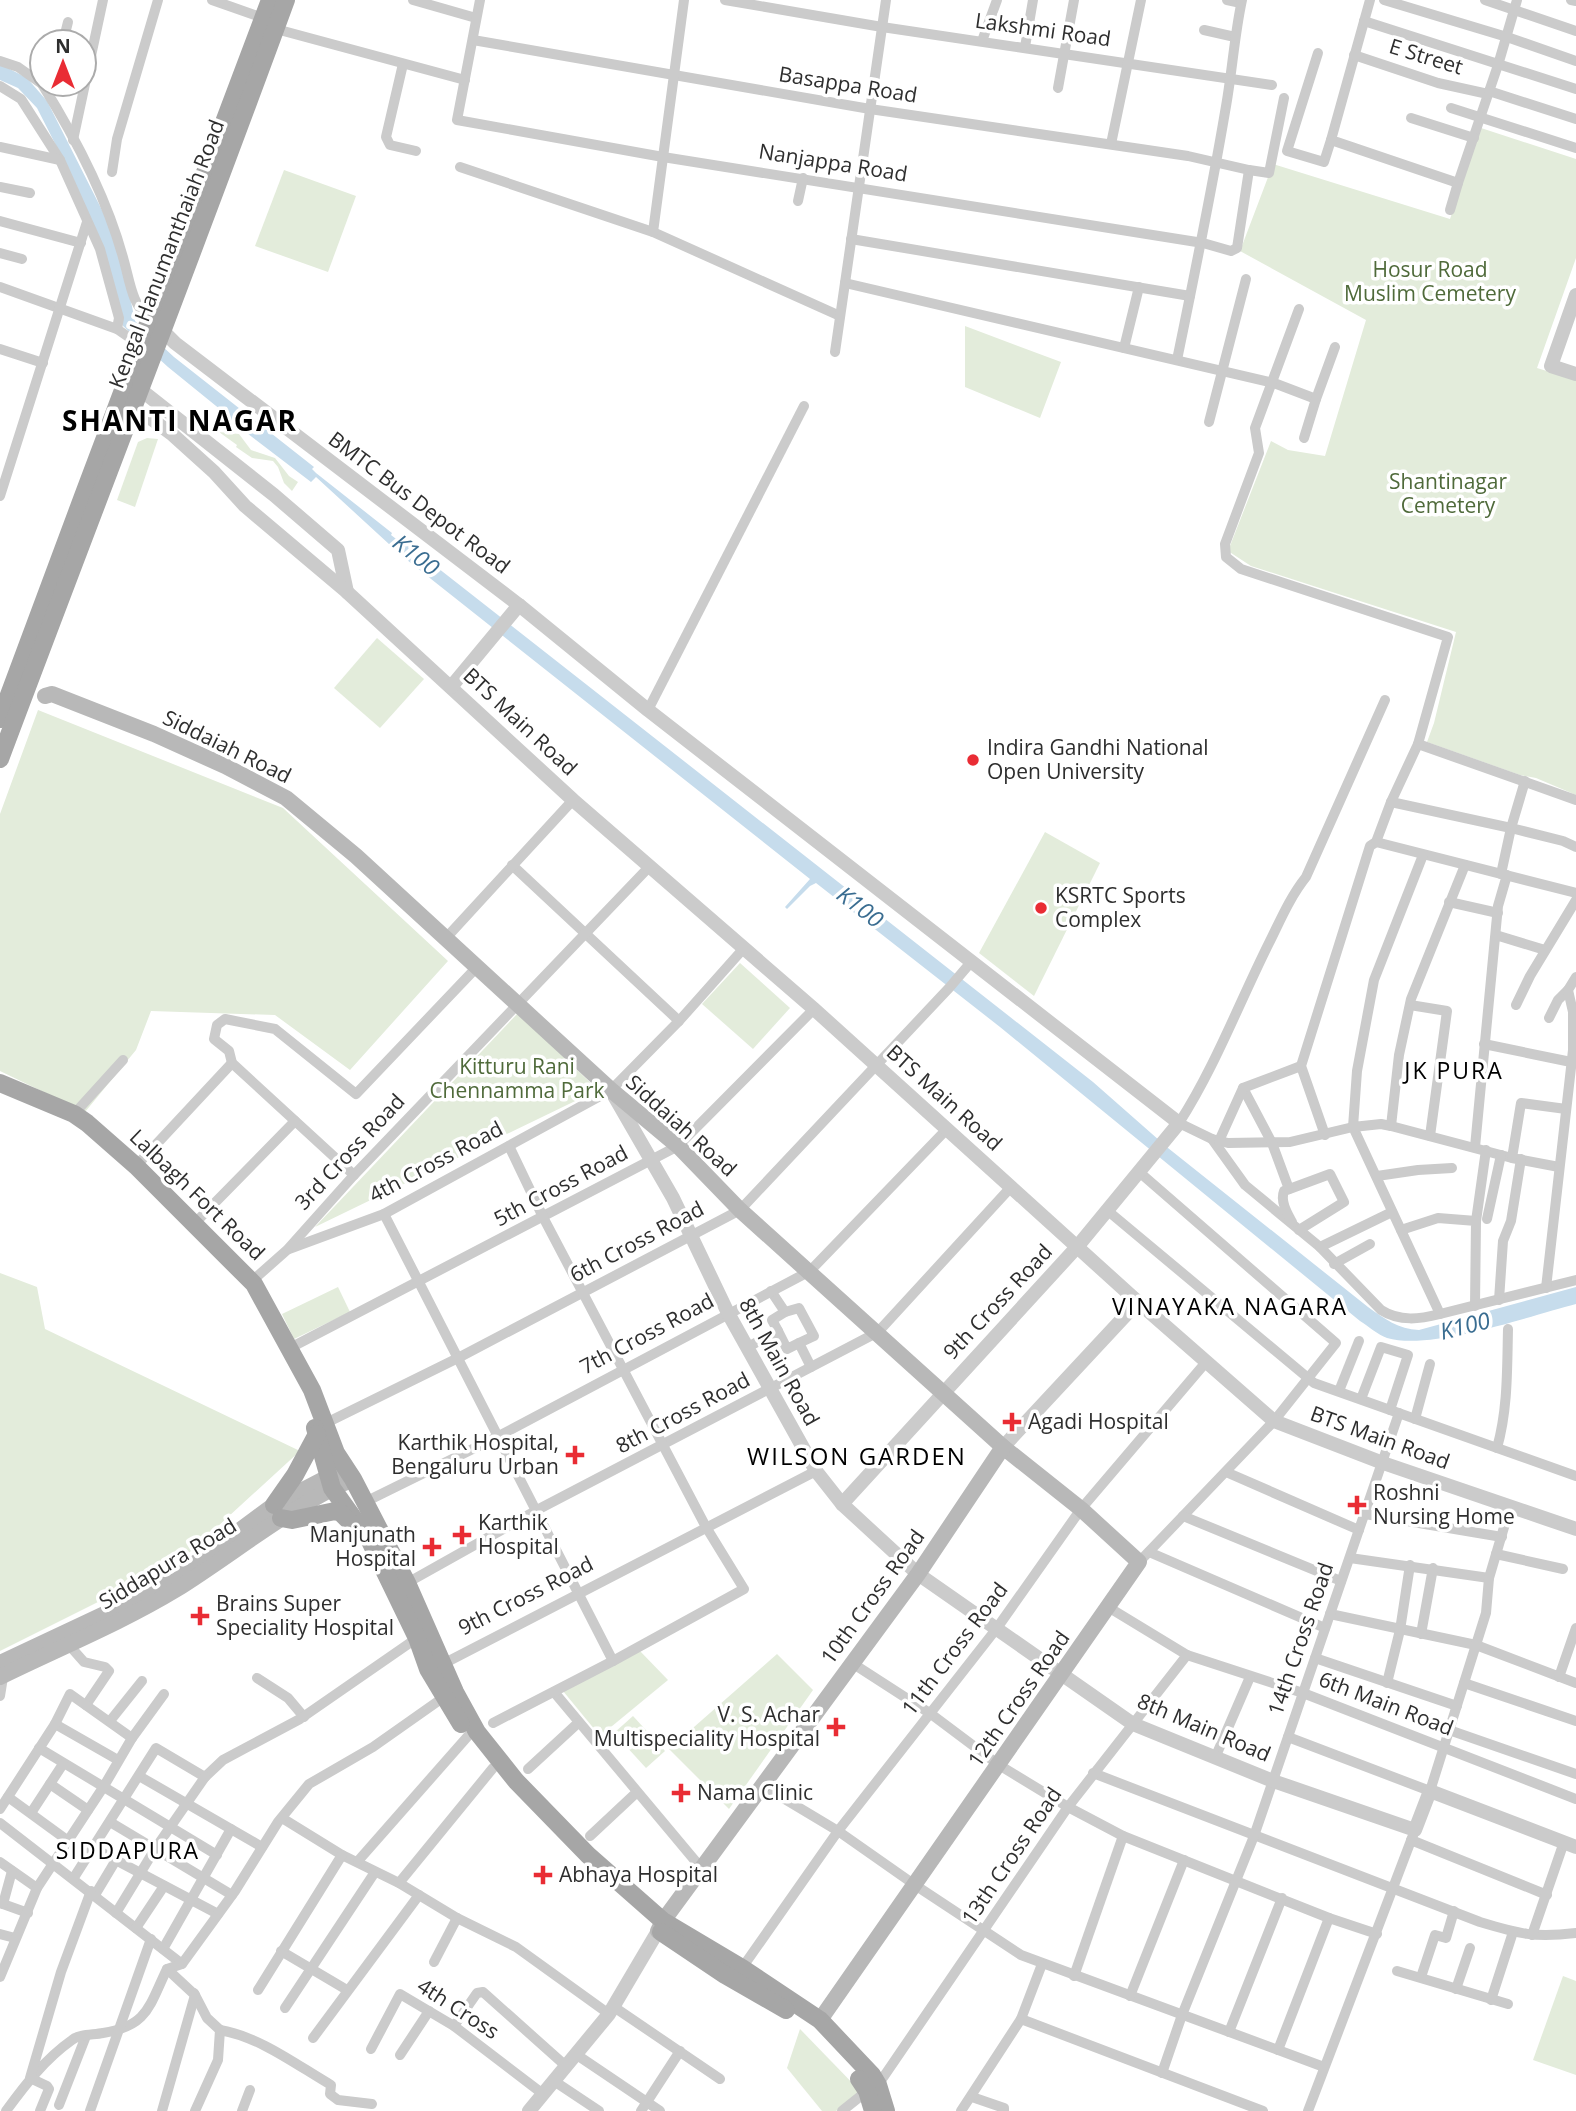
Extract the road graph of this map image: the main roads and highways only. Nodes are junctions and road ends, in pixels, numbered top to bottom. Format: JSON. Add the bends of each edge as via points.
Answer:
{"nodes":[{"id":1,"x":270,"y":0,"type":"edge"},
{"id":2,"x":286,"y":0,"type":"edge"},
{"id":3,"x":269,"y":23,"type":"junction"},
{"id":4,"x":13,"y":685,"type":"edge"},
{"id":5,"x":0,"y":719,"type":"edge"},
{"id":6,"x":0,"y":759,"type":"edge"},
{"id":7,"x":0,"y":1083,"type":"edge"},
{"id":8,"x":0,"y":1094,"type":"edge"},
{"id":9,"x":320,"y":1429,"type":"junction"},
{"id":10,"x":1003,"y":1447,"type":"junction"},
{"id":11,"x":349,"y":1474,"type":"junction"},
{"id":12,"x":329,"y":1482,"type":"junction"},
{"id":13,"x":278,"y":1512,"type":"junction"},
{"id":14,"x":370,"y":1541,"type":"junction"},
{"id":15,"x":1144,"y":1557,"type":"joint"},
{"id":16,"x":1,"y":1669,"type":"edge"},
{"id":17,"x":661,"y":1926,"type":"junction"},
{"id":18,"x":820,"y":2020,"type":"junction"},
{"id":19,"x":873,"y":2088,"type":"junction"},
{"id":20,"x":873,"y":2111,"type":"edge"},
{"id":21,"x":886,"y":2111,"type":"edge"}],
"edges":[{"from":1,"to":3,"type":"main road","name":"Kengal Hanumanthaiah Road"},
{"from":2,"to":3,"type":"main road","name":"Kengal Hanumanthaiah Road"},
{"from":3,"to":4,"type":"main road","name":"Kengal Hanumanthaiah Road","via":[[133,388],[74,518]]},
{"from":4,"to":5,"type":"main road","name":"Kengal Hanumanthaiah Road"},
{"from":4,"to":6,"type":"main road","name":"Kengal Hanumanthaiah Road"},
{"from":4,"to":10,"type":"main road","name":"Siddaiah Road","via":[[154,734],[286,798],[678,1146],[740,1210]]},
{"from":7,"to":9,"type":"main road","name":"Lalbagh Fort Road","via":[[74,1114],[99,1132],[252,1281],[312,1390]]},
{"from":8,"to":9,"type":"main road","name":"Lalbagh Fort Road","via":[[85,1135],[239,1281]]},
{"from":9,"to":11,"type":"main road","name":"Lalbagh Fort Road"},
{"from":9,"to":12,"type":"main road","name":"Lalbagh Fort Road"},
{"from":9,"to":13,"type":"main road"},
{"from":10,"to":15,"type":"main road","name":"Siddaiah Road"},
{"from":10,"to":17,"type":"main road","name":"10th Cross Road","via":[[918,1574]]},
{"from":11,"to":12,"type":"main road"},
{"from":11,"to":17,"type":"main road","name":"Lalbagh Fort Road","via":[[407,1583],[477,1732],[499,1762]]},
{"from":12,"to":13,"type":"main road"},
{"from":12,"to":14,"type":"main road"},
{"from":13,"to":14,"type":"main road","via":[[292,1520],[335,1511]]},
{"from":13,"to":16,"type":"main road","name":"Siddapura Road","via":[[130,1602]]},
{"from":13,"to":16,"type":"main road","name":"Siddapura Road","via":[[174,1590],[69,1645]]},
{"from":14,"to":17,"type":"main road","via":[[428,1669],[468,1736],[546,1829]]},
{"from":15,"to":18,"type":"main road","name":"12th Cross Road"},
{"from":17,"to":18,"type":"main road","via":[[742,1968]]},
{"from":17,"to":19,"type":"main road","via":[[806,2023]]},
{"from":18,"to":19,"type":"main road","via":[[853,2053]]},
{"from":19,"to":20,"type":"main road"},
{"from":19,"to":21,"type":"main road"}]}
